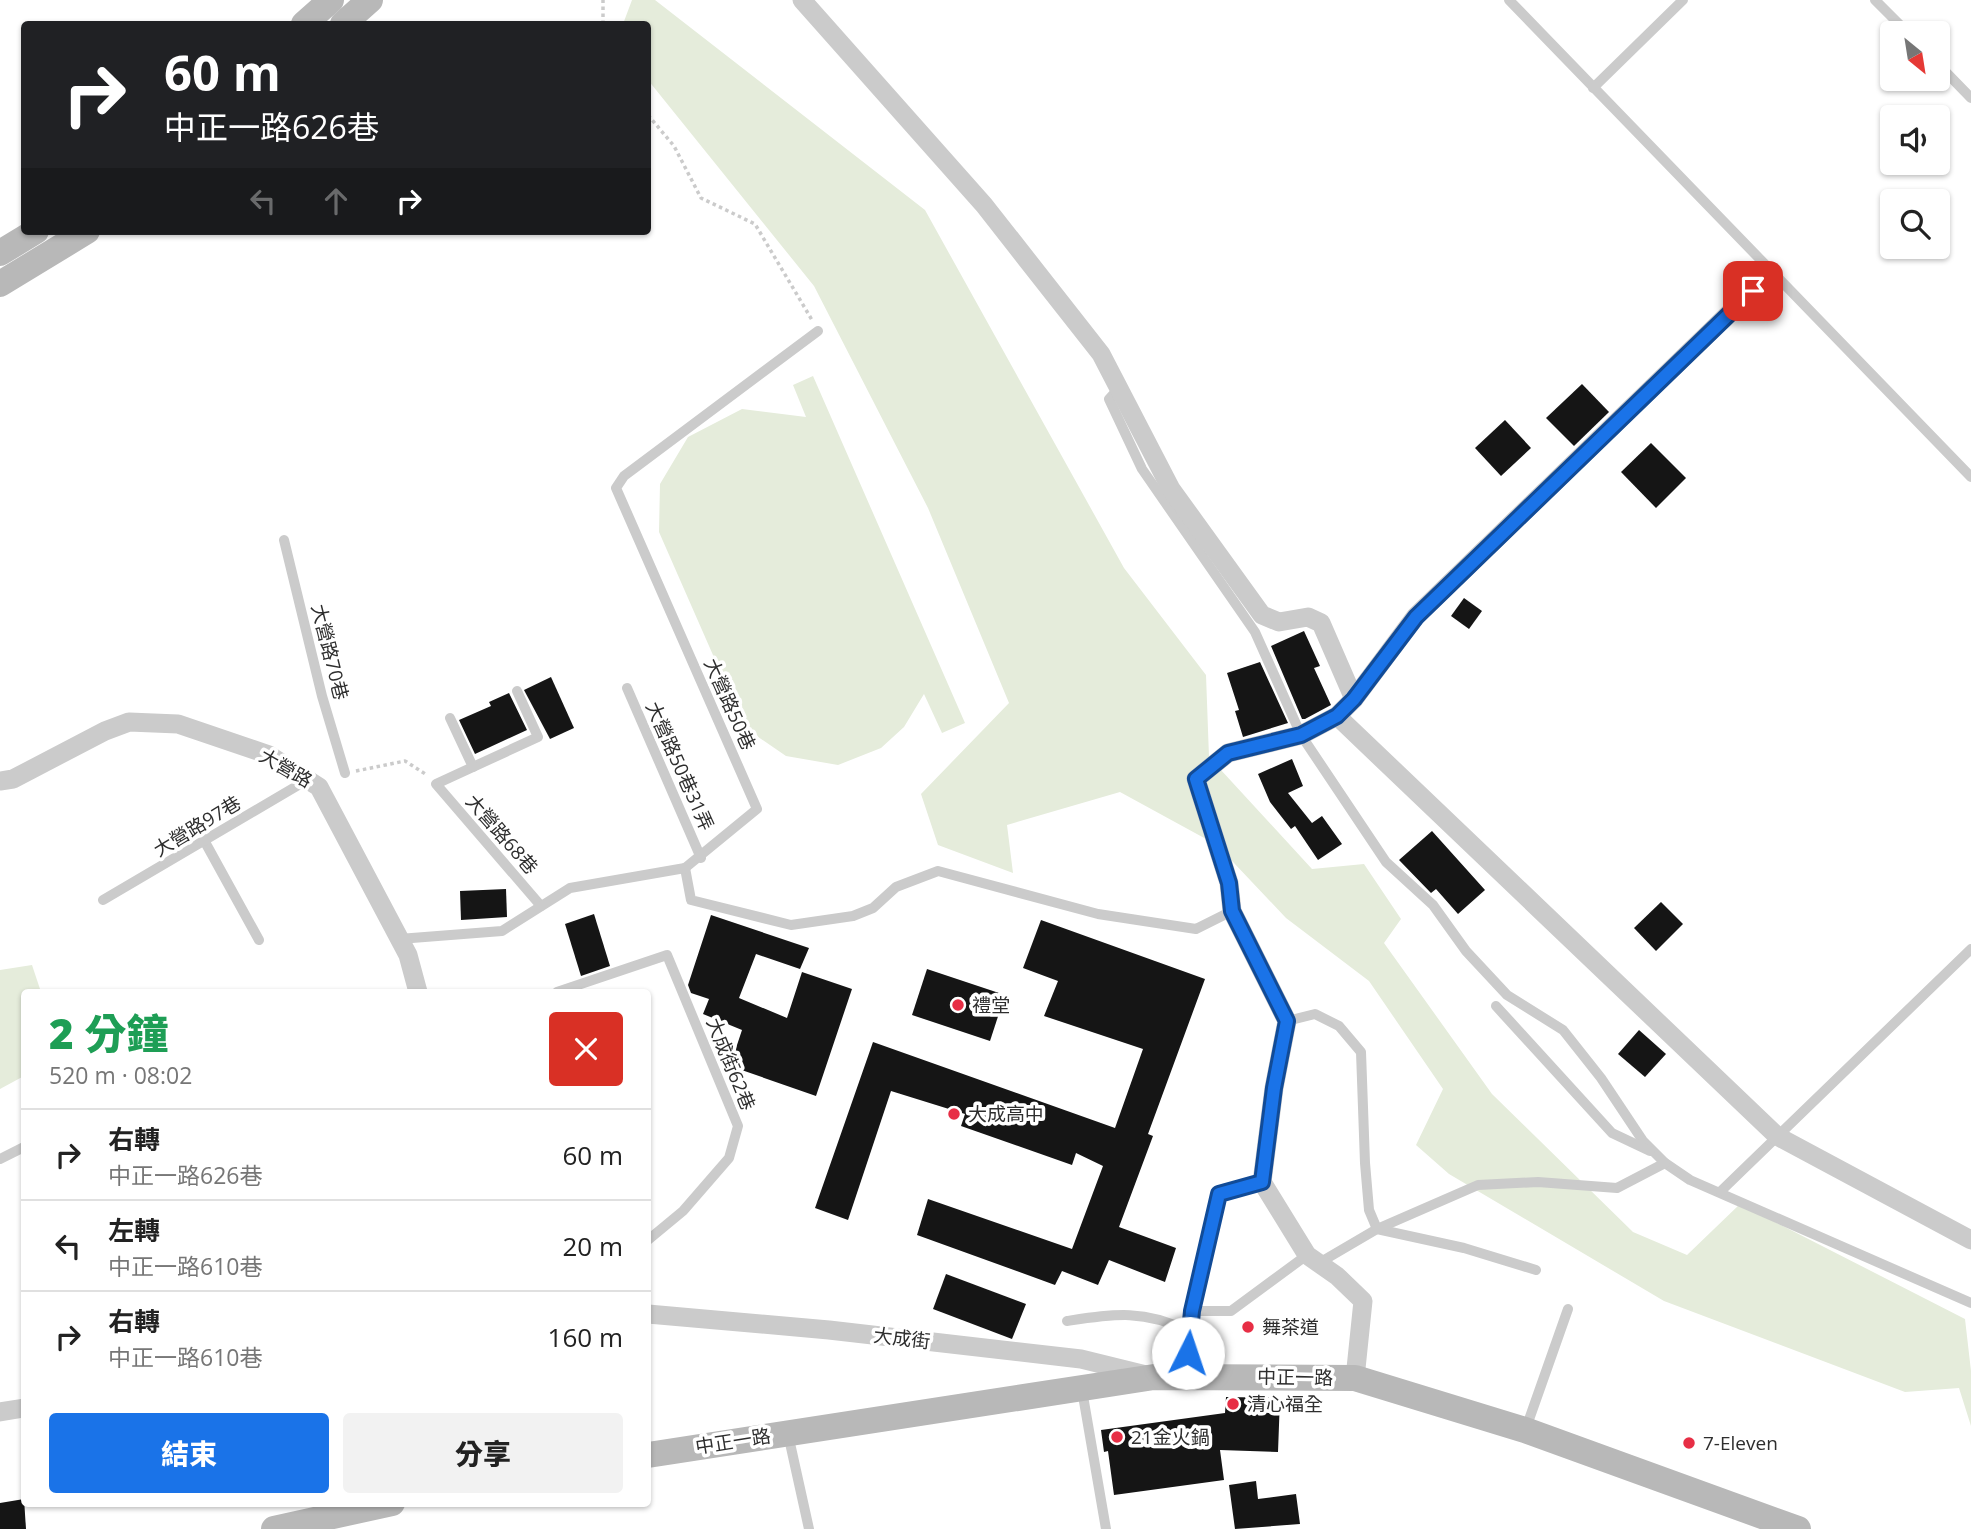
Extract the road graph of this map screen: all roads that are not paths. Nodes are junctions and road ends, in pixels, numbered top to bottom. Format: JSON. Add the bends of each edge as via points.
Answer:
{"nodes":[{"id":1,"x":331,"y":0,"type":"edge"},
{"id":2,"x":370,"y":0,"type":"edge"},
{"id":3,"x":802,"y":0,"type":"edge"},
{"id":4,"x":1508,"y":0,"type":"edge"},
{"id":5,"x":1683,"y":0,"type":"edge"},
{"id":6,"x":1875,"y":0,"type":"edge"},
{"id":7,"x":307,"y":21,"type":"edge"},
{"id":8,"x":346,"y":21,"type":"edge"},
{"id":9,"x":1896,"y":21,"type":"edge"},
{"id":10,"x":1950,"y":76,"type":"edge"},
{"id":11,"x":1593,"y":88,"type":"junction"},
{"id":12,"x":1971,"y":98,"type":"edge"},
{"id":13,"x":29,"y":235,"type":"edge"},
{"id":14,"x":80,"y":235,"type":"edge"},
{"id":15,"x":0,"y":253,"type":"edge"},
{"id":16,"x":1772,"y":272,"type":"junction"},
{"id":17,"x":0,"y":284,"type":"edge"},
{"id":18,"x":818,"y":331,"type":"road end"},
{"id":19,"x":1119,"y":388,"type":"junction"},
{"id":20,"x":1971,"y":477,"type":"edge"},
{"id":21,"x":284,"y":540,"type":"dead end"},
{"id":22,"x":626,"y":688,"type":"dead end"},
{"id":23,"x":517,"y":691,"type":"dead end"},
{"id":24,"x":1354,"y":699,"type":"junction"},
{"id":25,"x":1337,"y":716,"type":"junction"},
{"id":26,"x":450,"y":718,"type":"dead end"},
{"id":27,"x":1301,"y":735,"type":"junction"},
{"id":28,"x":473,"y":767,"type":"junction"},
{"id":29,"x":345,"y":773,"type":"road end"},
{"id":30,"x":307,"y":780,"type":"junction"},
{"id":31,"x":0,"y":781,"type":"edge"},
{"id":32,"x":205,"y":842,"type":"junction"},
{"id":33,"x":701,"y":858,"type":"junction"},
{"id":34,"x":685,"y":868,"type":"junction"},
{"id":35,"x":103,"y":900,"type":"dead end"},
{"id":36,"x":541,"y":906,"type":"junction"},
{"id":37,"x":1232,"y":911,"type":"junction"},
{"id":38,"x":399,"y":939,"type":"junction"},
{"id":39,"x":259,"y":940,"type":"dead end"},
{"id":40,"x":1971,"y":949,"type":"edge"},
{"id":41,"x":417,"y":989,"type":"edge"},
{"id":42,"x":566,"y":989,"type":"edge"},
{"id":43,"x":1496,"y":1006,"type":"dead end"},
{"id":44,"x":1287,"y":1021,"type":"junction"},
{"id":45,"x":1777,"y":1136,"type":"junction"},
{"id":46,"x":21,"y":1148,"type":"edge"},
{"id":47,"x":1656,"y":1155,"type":"junction"},
{"id":48,"x":0,"y":1158,"type":"edge"},
{"id":49,"x":1665,"y":1163,"type":"junction"},
{"id":50,"x":1262,"y":1182,"type":"junction"},
{"id":51,"x":1721,"y":1191,"type":"junction"},
{"id":52,"x":1377,"y":1228,"type":"junction"},
{"id":53,"x":651,"y":1238,"type":"edge"},
{"id":54,"x":1971,"y":1240,"type":"edge"},
{"id":55,"x":1313,"y":1259,"type":"junction"},
{"id":56,"x":1536,"y":1270,"type":"dead end"},
{"id":57,"x":1971,"y":1303,"type":"edge"},
{"id":58,"x":1568,"y":1309,"type":"dead end"},
{"id":59,"x":1192,"y":1311,"type":"junction"},
{"id":60,"x":651,"y":1314,"type":"edge"},
{"id":61,"x":1067,"y":1321,"type":"dead end"},
{"id":62,"x":1188,"y":1331,"type":"junction"},
{"id":63,"x":1188,"y":1375,"type":"junction"},
{"id":64,"x":1154,"y":1377,"type":"junction"},
{"id":65,"x":1355,"y":1378,"type":"junction"},
{"id":66,"x":1082,"y":1390,"type":"junction"},
{"id":67,"x":21,"y":1408,"type":"edge"},
{"id":68,"x":0,"y":1412,"type":"edge"},
{"id":69,"x":1525,"y":1430,"type":"junction"},
{"id":70,"x":787,"y":1432,"type":"junction"},
{"id":71,"x":651,"y":1455,"type":"edge"},
{"id":72,"x":374,"y":1507,"type":"edge"},
{"id":73,"x":274,"y":1529,"type":"edge"},
{"id":74,"x":809,"y":1529,"type":"edge"},
{"id":75,"x":1106,"y":1529,"type":"edge"},
{"id":76,"x":1798,"y":1529,"type":"edge"}],
"edges":[{"from":1,"to":7,"type":"main road"},
{"from":2,"to":8,"type":"main road"},
{"from":3,"to":19,"type":"street","via":[[984,205],[1101,354]]},
{"from":4,"to":11,"type":"lane"},
{"from":5,"to":11,"type":"lane"},
{"from":6,"to":9,"type":"lane"},
{"from":10,"to":12,"type":"lane"},
{"from":11,"to":16,"type":"lane"},
{"from":13,"to":15,"type":"main road"},
{"from":14,"to":17,"type":"main road"},
{"from":16,"to":20,"type":"lane"},
{"from":16,"to":24,"type":"street","via":[[1416,617]]},
{"from":18,"to":33,"type":"lane","name":"大營路50巷","via":[[624,476],[616,488],[757,809]]},
{"from":19,"to":24,"type":"street","via":[[1171,489],[1262,615],[1279,622],[1308,617],[1321,623]]},
{"from":19,"to":27,"type":"lane","via":[[1109,399],[1142,469],[1255,632]]},
{"from":21,"to":29,"type":"lane","name":"大營路70巷"},
{"from":22,"to":33,"type":"lane","name":"大營路50巷31弄"},
{"from":23,"to":28,"type":"lane","name":"大營路68巷","via":[[538,737]]},
{"from":24,"to":25,"type":"street"},
{"from":25,"to":27,"type":"street"},
{"from":25,"to":45,"type":"street"},
{"from":26,"to":28,"type":"lane"},
{"from":27,"to":37,"type":"street","via":[[1228,753],[1196,779],[1229,883]]},
{"from":27,"to":47,"type":"lane","via":[[1386,862],[1433,905],[1466,951],[1507,995],[1563,1030]]},
{"from":28,"to":36,"type":"lane","name":"大營路68巷","via":[[436,784]]},
{"from":30,"to":31,"type":"street","name":"大營路","via":[[270,755],[178,724],[147,721],[105,731],[13,779]]},
{"from":30,"to":32,"type":"lane","name":"大營路97巷"},
{"from":30,"to":38,"type":"street","name":"大營路","via":[[319,787]]},
{"from":32,"to":35,"type":"lane","name":"大營路97巷"},
{"from":32,"to":39,"type":"lane"},
{"from":33,"to":34,"type":"lane","name":"大營路50巷"},
{"from":34,"to":36,"type":"lane","name":"大營路50巷","via":[[570,888]]},
{"from":34,"to":37,"type":"lane","via":[[691,900],[791,925],[853,916],[873,908],[896,887],[937,870],[1098,914],[1196,929]]},
{"from":36,"to":38,"type":"lane","name":"大營路50巷","via":[[502,932]]},
{"from":37,"to":44,"type":"street"},
{"from":38,"to":41,"type":"street","name":"大營路"},
{"from":40,"to":45,"type":"lane"},
{"from":42,"to":53,"type":"lane","name":"大成街62巷","via":[[667,955],[737,1126],[729,1158],[683,1211]]},
{"from":43,"to":47,"type":"lane","via":[[1612,1133]]},
{"from":44,"to":50,"type":"street"},
{"from":44,"to":52,"type":"lane","via":[[1315,1014],[1339,1026],[1361,1052],[1369,1210]]},
{"from":45,"to":51,"type":"lane"},
{"from":45,"to":54,"type":"street"},
{"from":46,"to":48,"type":"lane"},
{"from":47,"to":49,"type":"lane"},
{"from":49,"to":51,"type":"lane","via":[[1690,1180]]},
{"from":49,"to":52,"type":"lane","via":[[1616,1188],[1538,1182],[1478,1185]]},
{"from":50,"to":55,"type":"street"},
{"from":50,"to":59,"type":"lane","via":[[1219,1194]]},
{"from":51,"to":57,"type":"lane"},
{"from":52,"to":55,"type":"lane"},
{"from":52,"to":56,"type":"lane"},
{"from":55,"to":59,"type":"lane","via":[[1231,1311]]},
{"from":55,"to":65,"type":"street","via":[[1363,1301]]},
{"from":58,"to":69,"type":"lane"},
{"from":59,"to":62,"type":"lane"},
{"from":60,"to":64,"type":"street","name":"大成街","via":[[829,1329],[1082,1359]]},
{"from":61,"to":62,"type":"lane","via":[[1124,1312],[1165,1320]]},
{"from":62,"to":63,"type":"lane"},
{"from":63,"to":64,"type":"main road","name":"中正一路"},
{"from":63,"to":65,"type":"main road","name":"中正一路"},
{"from":64,"to":66,"type":"main road","name":"中正一路"},
{"from":65,"to":69,"type":"main road","name":"中正一路"},
{"from":66,"to":70,"type":"main road","name":"中正一路"},
{"from":66,"to":75,"type":"lane"},
{"from":67,"to":68,"type":"street"},
{"from":69,"to":76,"type":"main road","name":"中正一路"},
{"from":70,"to":71,"type":"main road","name":"中正一路"},
{"from":70,"to":74,"type":"lane"},
{"from":72,"to":73,"type":"main road"}]}
